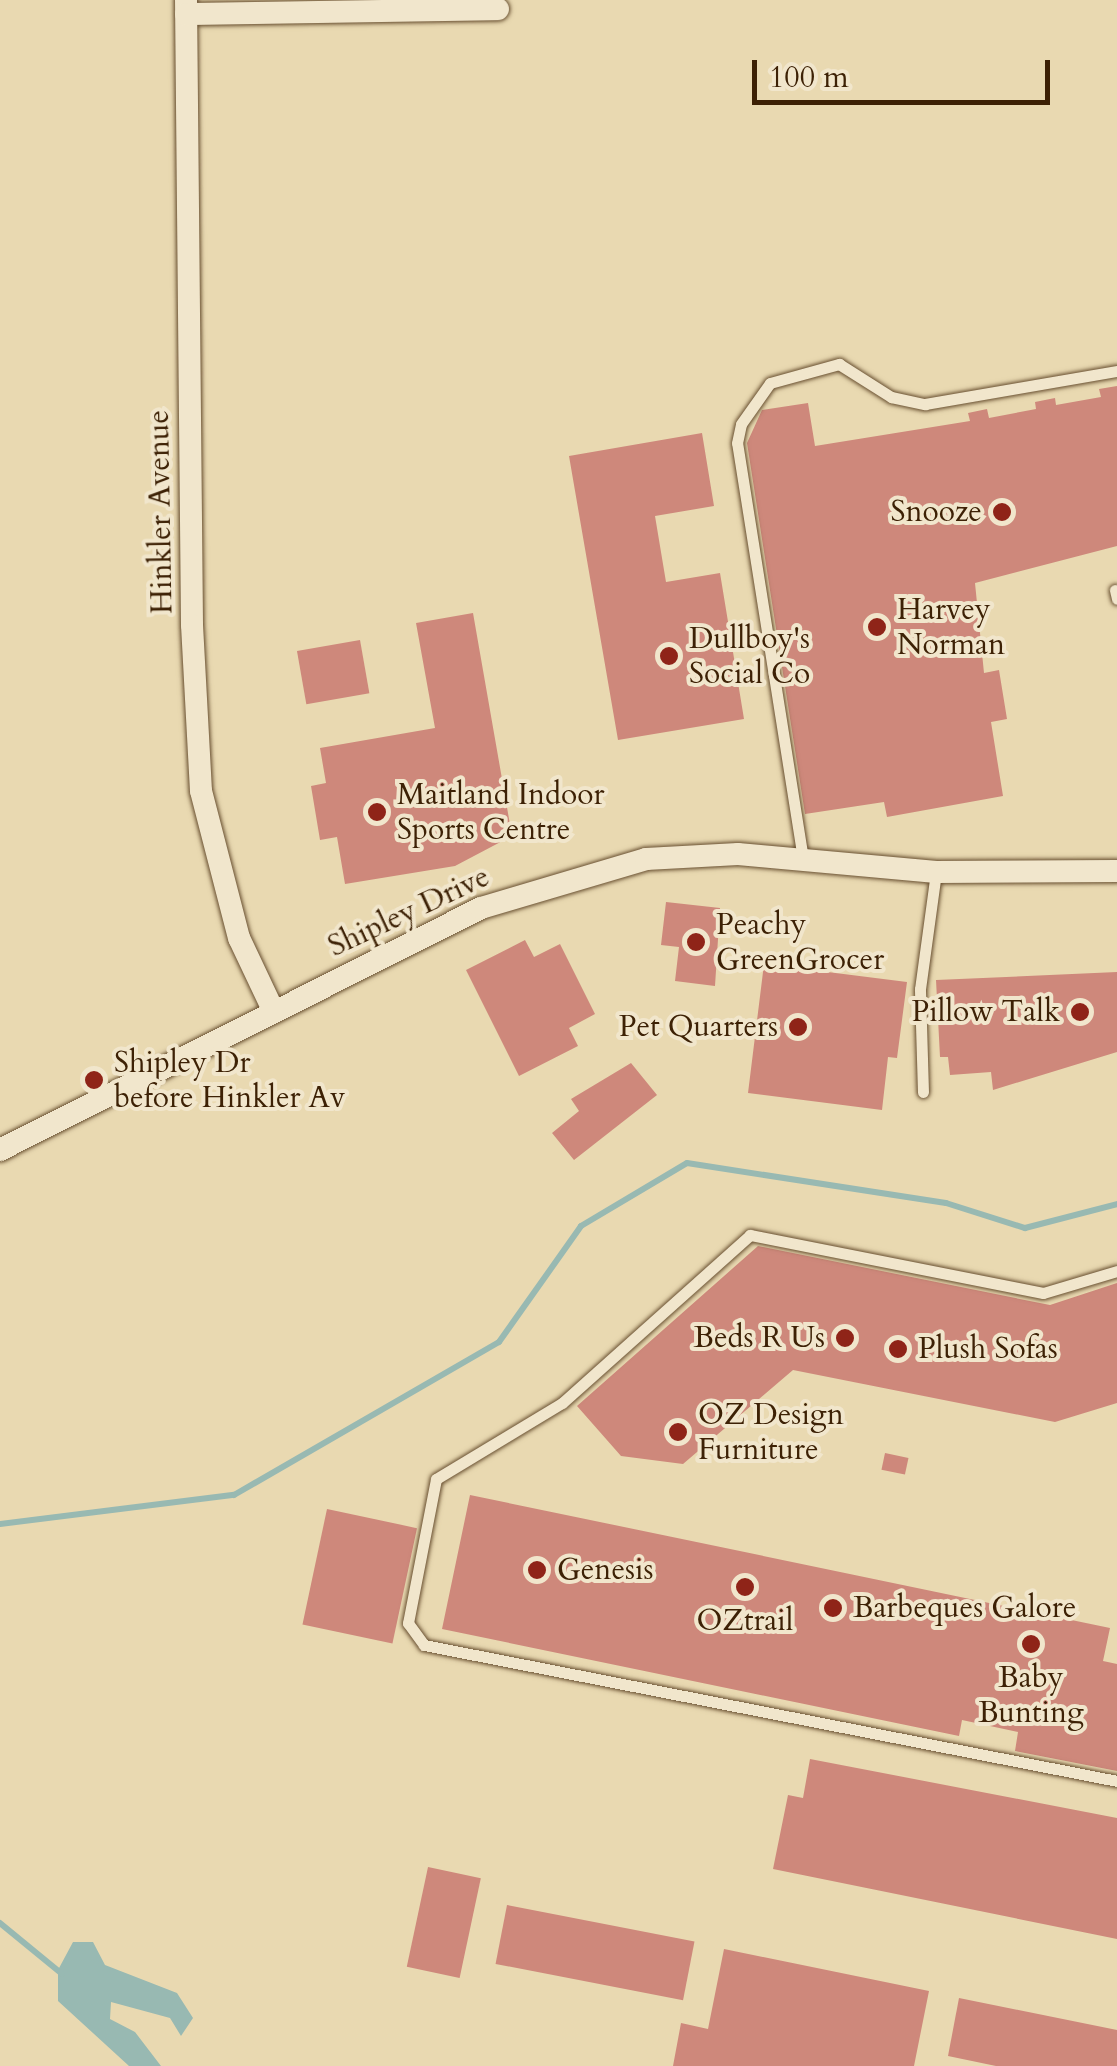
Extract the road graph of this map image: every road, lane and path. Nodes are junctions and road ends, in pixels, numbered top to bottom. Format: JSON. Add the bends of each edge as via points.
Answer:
{"nodes":[{"id":1,"x":186,"y":7,"type":"edge"},
{"id":2,"x":498,"y":10,"type":"dead end"},
{"id":3,"x":1117,"y":371,"type":"edge"},
{"id":4,"x":804,"y":859,"type":"junction"},
{"id":5,"x":1117,"y":871,"type":"edge"},
{"id":6,"x":936,"y":872,"type":"junction"},
{"id":7,"x":274,"y":1010,"type":"junction"},
{"id":8,"x":923,"y":1092,"type":"dead end"},
{"id":9,"x":0,"y":1150,"type":"edge"},
{"id":10,"x":1117,"y":1271,"type":"edge"},
{"id":11,"x":1117,"y":1781,"type":"edge"}],
"edges":[{"from":1,"to":2,"type":"street"},
{"from":1,"to":7,"type":"street","name":"Hinkler Avenue","via":[[192,625],[202,791],[240,938]]},
{"from":3,"to":4,"type":"lane","via":[[925,404],[891,397],[839,364],[770,383],[742,424],[737,443]]},
{"from":4,"to":6,"type":"street","name":"Shipley Drive"},
{"from":4,"to":7,"type":"street","name":"Shipley Drive","via":[[688,853],[552,884],[481,908]]},
{"from":5,"to":6,"type":"street","name":"Shipley Drive"},
{"from":6,"to":8,"type":"lane","via":[[920,989]]},
{"from":7,"to":9,"type":"street","name":"Shipley Drive"},
{"from":10,"to":11,"type":"lane","via":[[1043,1292],[750,1235],[562,1402],[436,1479],[408,1623],[424,1644]]}]}
